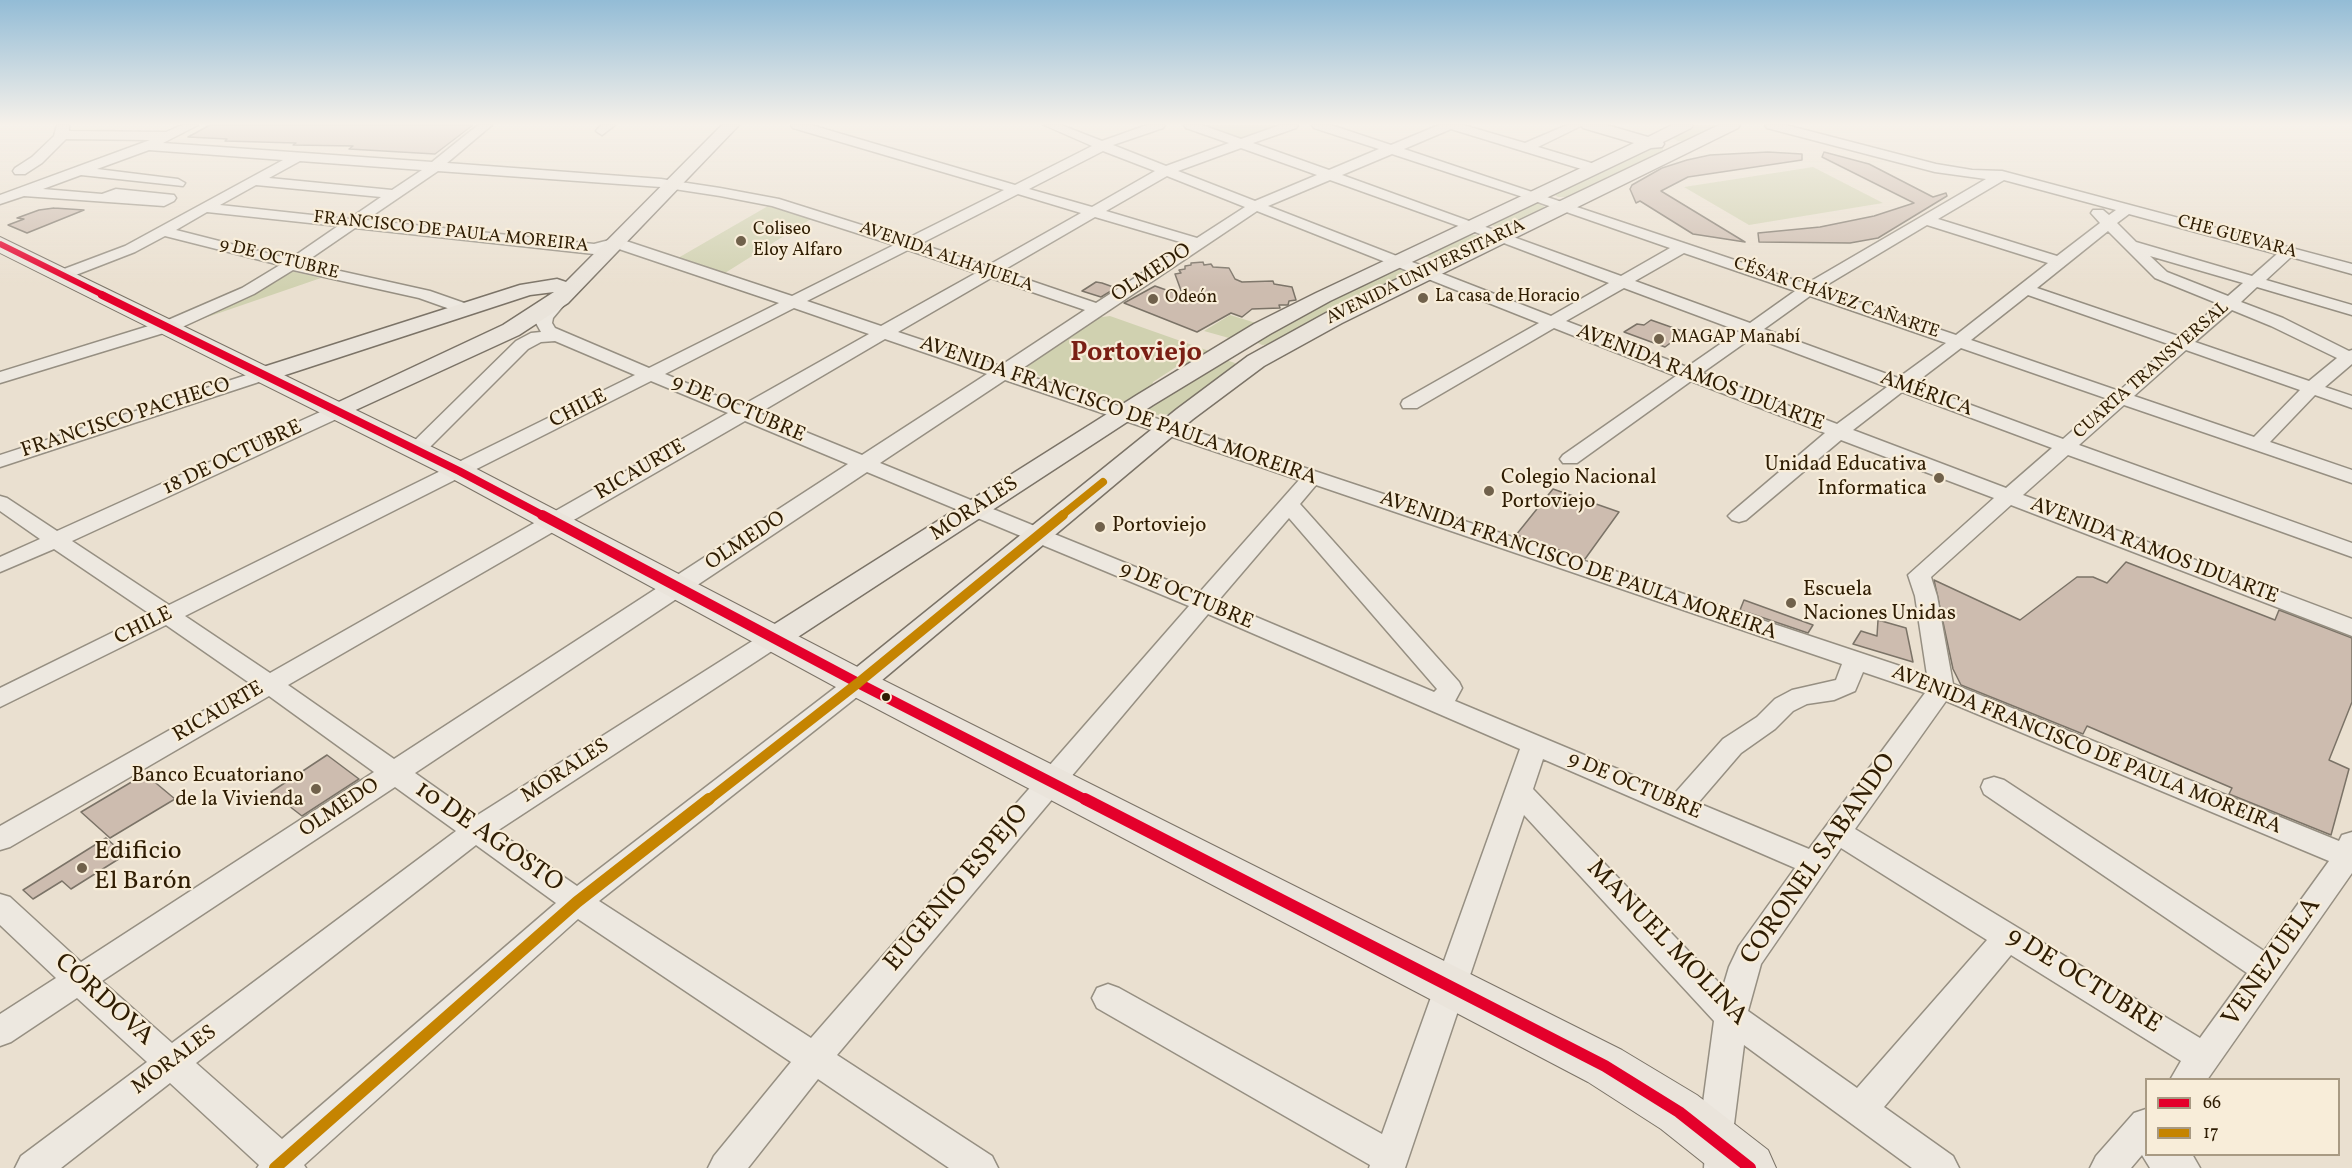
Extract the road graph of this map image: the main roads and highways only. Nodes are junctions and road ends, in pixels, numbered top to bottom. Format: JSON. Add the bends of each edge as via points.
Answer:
{"nodes":[{"id":1,"x":672,"y":180,"type":"edge"},
{"id":2,"x":673,"y":180,"type":"edge"},
{"id":3,"x":1569,"y":180,"type":"edge"},
{"id":4,"x":1617,"y":180,"type":"edge"},
{"id":5,"x":670,"y":182,"type":"junction"},
{"id":6,"x":0,"y":244,"type":"edge"},
{"id":7,"x":605,"y":244,"type":"junction"},
{"id":8,"x":561,"y":299,"type":"junction"},
{"id":9,"x":492,"y":300,"type":"junction"},
{"id":10,"x":494,"y":338,"type":"junction"},
{"id":11,"x":522,"y":345,"type":"road end"},
{"id":12,"x":265,"y":374,"type":"junction"},
{"id":13,"x":336,"y":412,"type":"junction"},
{"id":14,"x":1124,"y":414,"type":"joint"},
{"id":15,"x":773,"y":639,"type":"junction"},
{"id":16,"x":858,"y":683,"type":"junction"},
{"id":17,"x":1727,"y":1155,"type":"edge"}],
"edges":[{"from":1,"to":5,"type":"main road"},
{"from":2,"to":5,"type":"main road"},
{"from":3,"to":14,"type":"main road","name":"AVENIDA UNIVERSITARIA","via":[[1262,329]]},
{"from":4,"to":16,"type":"main road","name":"AVENIDA UNIVERSITARIA","via":[[1334,318],[1265,356],[1167,429]]},
{"from":5,"to":7,"type":"main road"},
{"from":6,"to":12,"type":"highway"},
{"from":7,"to":8,"type":"main road","name":"18 DE OCTUBRE"},
{"from":7,"to":9,"type":"main road","via":[[551,275]]},
{"from":8,"to":9,"type":"main road","via":[[564,288],[551,285]]},
{"from":8,"to":10,"type":"main road","name":"18 DE OCTUBRE"},
{"from":9,"to":12,"type":"main road","name":"FRANCISCO PACHECO"},
{"from":10,"to":11,"type":"main road","via":[[516,335],[523,339]]},
{"from":10,"to":13,"type":"main road","name":"18 DE OCTUBRE"},
{"from":12,"to":13,"type":"highway"},
{"from":13,"to":15,"type":"highway","via":[[459,471]]},
{"from":14,"to":15,"type":"main road","name":"MORALES"},
{"from":15,"to":16,"type":"highway"},
{"from":16,"to":17,"type":"highway","via":[[1636,1084]]}]}
